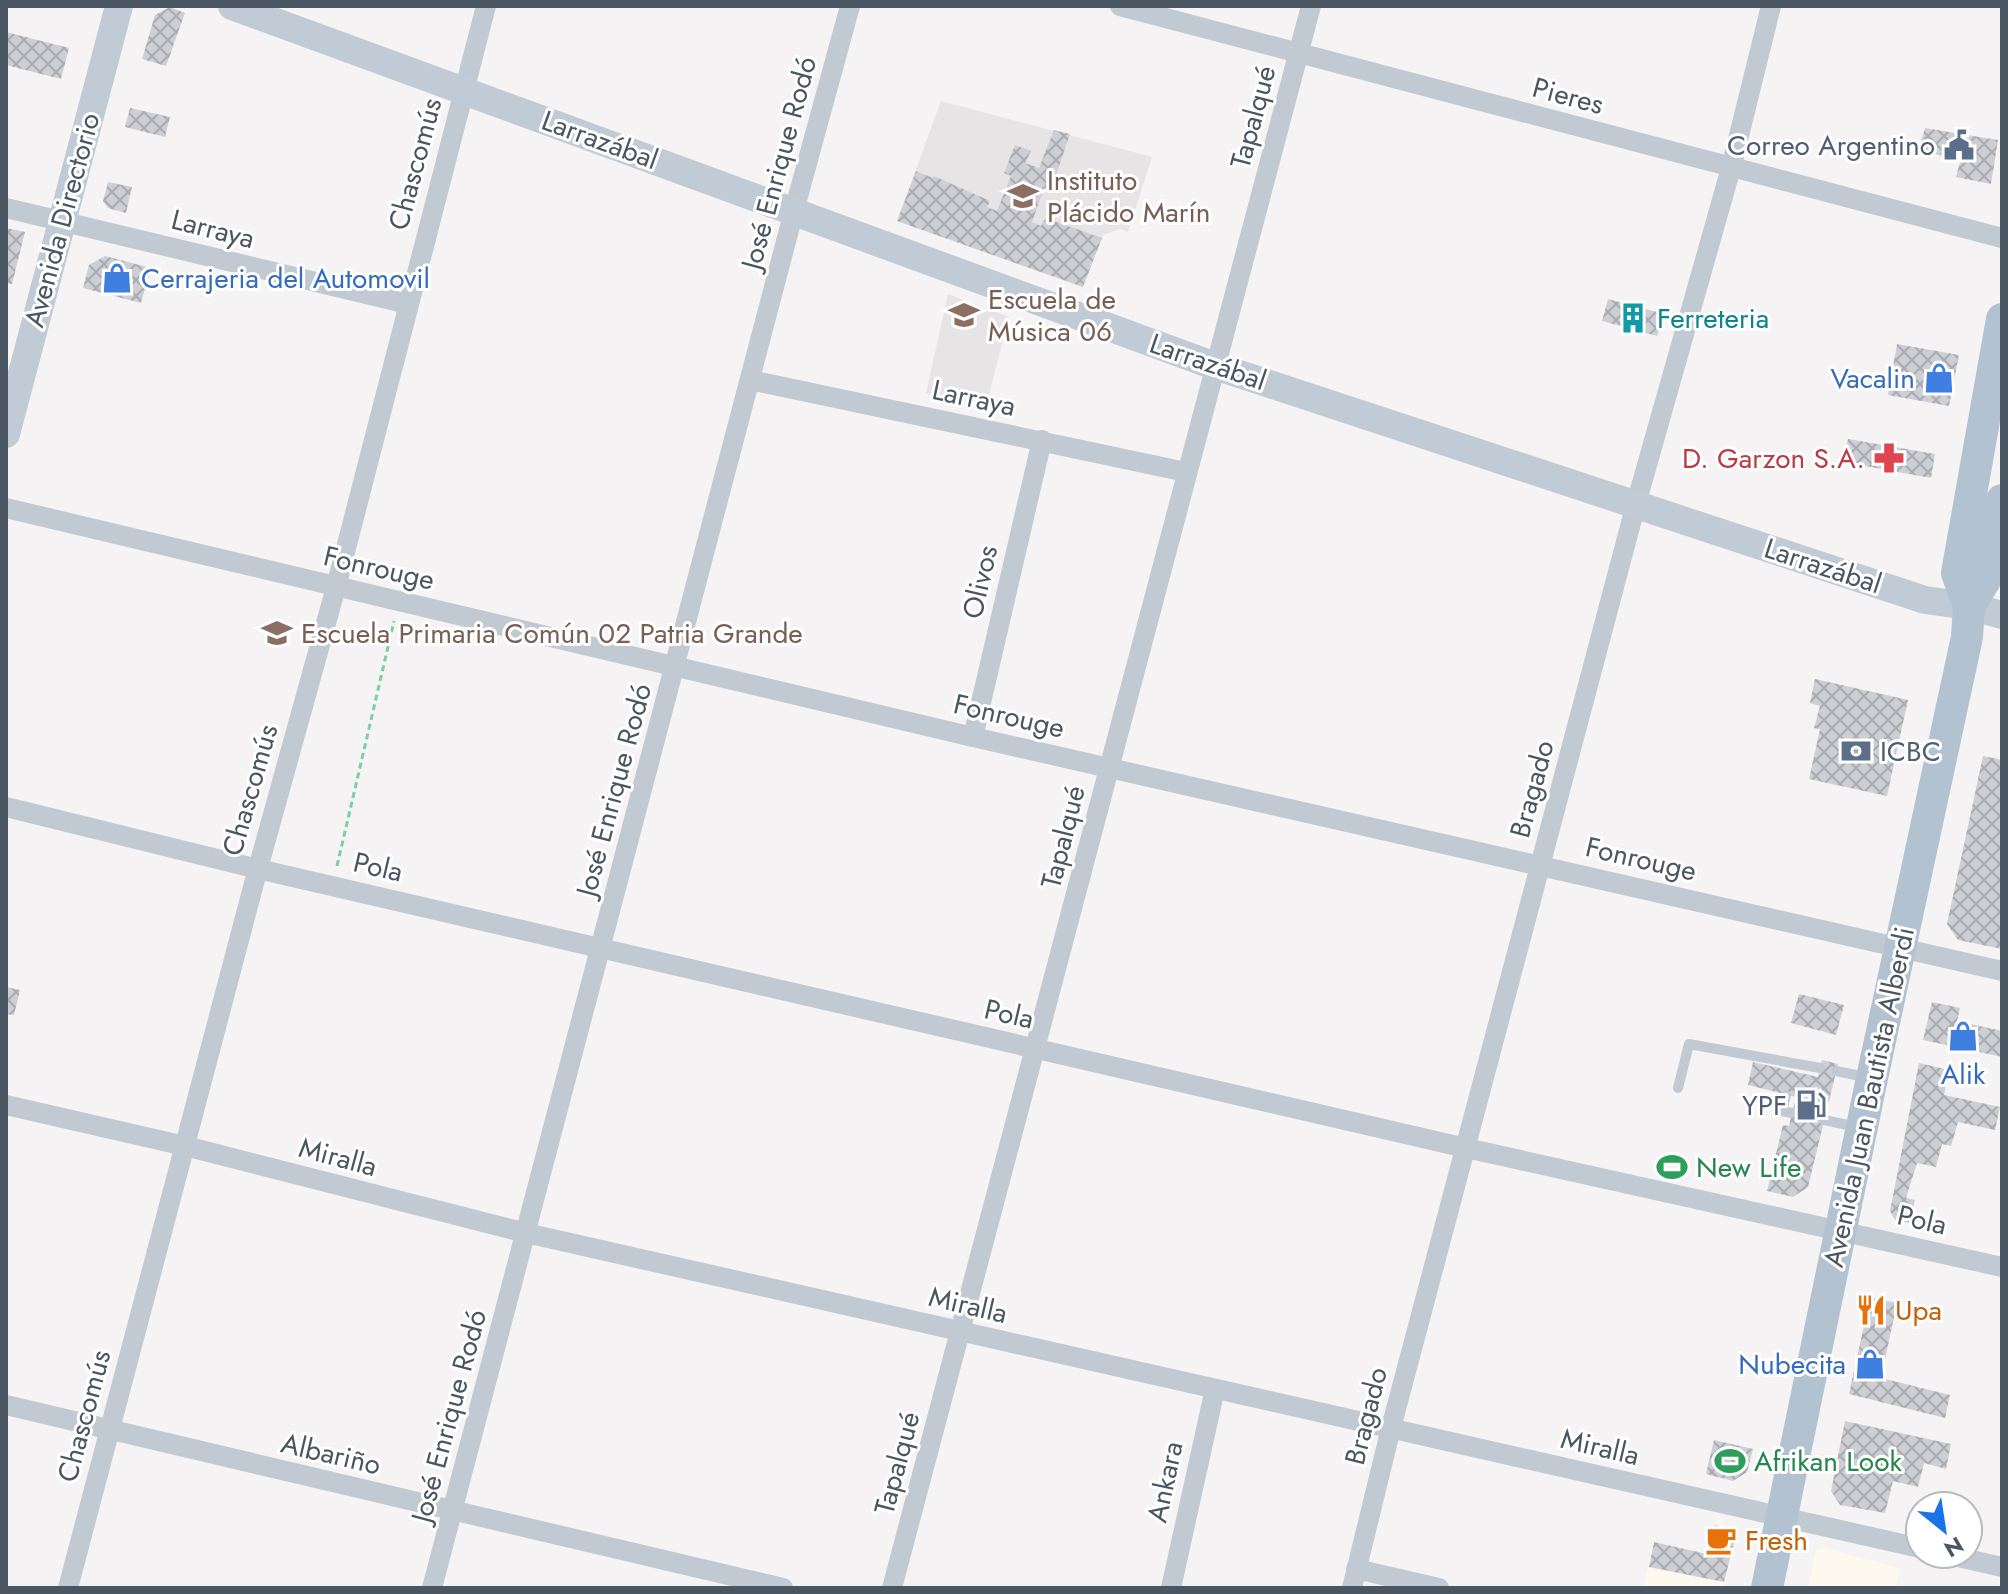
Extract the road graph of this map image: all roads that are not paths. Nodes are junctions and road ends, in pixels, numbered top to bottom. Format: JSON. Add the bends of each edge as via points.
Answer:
{"nodes":[{"id":1,"x":119,"y":6,"type":"edge"},
{"id":2,"x":232,"y":6,"type":"edge"},
{"id":3,"x":486,"y":6,"type":"edge"},
{"id":4,"x":850,"y":6,"type":"edge"},
{"id":5,"x":1120,"y":6,"type":"edge"},
{"id":6,"x":1311,"y":6,"type":"edge"},
{"id":7,"x":1771,"y":6,"type":"edge"},
{"id":8,"x":1299,"y":53,"type":"junction"},
{"id":9,"x":464,"y":90,"type":"junction"},
{"id":10,"x":1731,"y":168,"type":"junction"},
{"id":11,"x":6,"y":208,"type":"edge"},
{"id":12,"x":794,"y":211,"type":"junction"},
{"id":13,"x":62,"y":221,"type":"junction"},
{"id":14,"x":2002,"y":238,"type":"edge"},
{"id":15,"x":408,"y":304,"type":"junction"},
{"id":16,"x":2002,"y":319,"type":"edge"},
{"id":17,"x":1215,"y":366,"type":"junction"},
{"id":18,"x":750,"y":380,"type":"junction"},
{"id":19,"x":6,"y":434,"type":"edge"},
{"id":20,"x":1042,"y":440,"type":"junction"},
{"id":21,"x":1186,"y":472,"type":"junction"},
{"id":22,"x":2002,"y":500,"type":"edge"},
{"id":23,"x":1636,"y":504,"type":"junction"},
{"id":24,"x":6,"y":508,"type":"edge"},
{"id":25,"x":336,"y":587,"type":"junction"},
{"id":26,"x":1969,"y":606,"type":"junction"},
{"id":27,"x":2002,"y":615,"type":"edge"},
{"id":28,"x":675,"y":666,"type":"junction"},
{"id":29,"x":973,"y":737,"type":"junction"},
{"id":30,"x":1109,"y":768,"type":"junction"},
{"id":31,"x":6,"y":807,"type":"edge"},
{"id":32,"x":1541,"y":865,"type":"junction"},
{"id":33,"x":258,"y":869,"type":"junction"},
{"id":34,"x":601,"y":948,"type":"junction"},
{"id":35,"x":1900,"y":948,"type":"junction"},
{"id":36,"x":2002,"y":971,"type":"edge"},
{"id":37,"x":1037,"y":1049,"type":"junction"},
{"id":38,"x":1820,"y":1068,"type":"dead end"},
{"id":39,"x":1836,"y":1071,"type":"dead end"},
{"id":40,"x":1872,"y":1078,"type":"junction"},
{"id":41,"x":1678,"y":1088,"type":"dead end"},
{"id":42,"x":1786,"y":1095,"type":"dead end"},
{"id":43,"x":6,"y":1105,"type":"edge"},
{"id":44,"x":1792,"y":1113,"type":"dead end"},
{"id":45,"x":1824,"y":1120,"type":"dead end"},
{"id":46,"x":1862,"y":1129,"type":"junction"},
{"id":47,"x":185,"y":1146,"type":"junction"},
{"id":48,"x":1466,"y":1148,"type":"junction"},
{"id":49,"x":1842,"y":1230,"type":"junction"},
{"id":50,"x":526,"y":1233,"type":"junction"},
{"id":51,"x":2002,"y":1267,"type":"edge"},
{"id":52,"x":962,"y":1332,"type":"junction"},
{"id":53,"x":1215,"y":1389,"type":"junction"},
{"id":54,"x":6,"y":1405,"type":"edge"},
{"id":55,"x":1391,"y":1428,"type":"junction"},
{"id":56,"x":109,"y":1430,"type":"junction"},
{"id":57,"x":453,"y":1511,"type":"junction"},
{"id":58,"x":1783,"y":1517,"type":"junction"},
{"id":59,"x":1904,"y":1544,"type":"edge"},
{"id":60,"x":1354,"y":1579,"type":"edge"},
{"id":61,"x":71,"y":1587,"type":"edge"},
{"id":62,"x":432,"y":1588,"type":"edge"},
{"id":63,"x":783,"y":1588,"type":"edge"},
{"id":64,"x":892,"y":1588,"type":"edge"},
{"id":65,"x":1171,"y":1588,"type":"edge"},
{"id":66,"x":1439,"y":1588,"type":"edge"},
{"id":67,"x":1767,"y":1588,"type":"edge"}],
"edges":[{"from":1,"to":13,"type":"street","name":"Avenida Directorio"},
{"from":2,"to":9,"type":"street","name":"Larrazábal"},
{"from":3,"to":9,"type":"street","name":"Chascomús"},
{"from":4,"to":12,"type":"street","name":"José Enrique Rodó"},
{"from":5,"to":8,"type":"street","name":"Pieres"},
{"from":6,"to":8,"type":"street","name":"Tapalqué"},
{"from":7,"to":10,"type":"street","name":"Bragado"},
{"from":8,"to":10,"type":"street","name":"Pieres"},
{"from":8,"to":17,"type":"street","name":"Tapalqué"},
{"from":9,"to":12,"type":"street","name":"Larrazábal"},
{"from":9,"to":15,"type":"street","name":"Chascomús"},
{"from":10,"to":14,"type":"street","name":"Pieres"},
{"from":10,"to":23,"type":"street","name":"Bragado"},
{"from":11,"to":13,"type":"street","name":"Larraya"},
{"from":12,"to":17,"type":"street","name":"Larrazábal"},
{"from":12,"to":18,"type":"street","name":"José Enrique Rodó"},
{"from":13,"to":15,"type":"street","name":"Larraya"},
{"from":13,"to":19,"type":"street","name":"Avenida Directorio"},
{"from":15,"to":25,"type":"street","name":"Chascomús"},
{"from":16,"to":26,"type":"main road","name":"Avenida Juan Bautista Alberdi","via":[[1957,573]]},
{"from":17,"to":21,"type":"street","name":"Tapalqué"},
{"from":17,"to":23,"type":"street","name":"Larrazábal"},
{"from":18,"to":20,"type":"street","name":"Larraya"},
{"from":18,"to":28,"type":"street","name":"José Enrique Rodó"},
{"from":20,"to":21,"type":"street","name":"Larraya"},
{"from":20,"to":29,"type":"street","name":"Olivos"},
{"from":21,"to":30,"type":"street","name":"Tapalqué"},
{"from":22,"to":26,"type":"main road","name":"Avenida Juan Bautista Alberdi","via":[[1985,580]]},
{"from":23,"to":26,"type":"street","name":"Larrazábal","via":[[1925,600]]},
{"from":23,"to":32,"type":"street","name":"Bragado"},
{"from":24,"to":25,"type":"street","name":"Fonrouge"},
{"from":25,"to":28,"type":"street","name":"Fonrouge"},
{"from":25,"to":33,"type":"street","name":"Chascomús"},
{"from":26,"to":27,"type":"street","name":"Larrazábal"},
{"from":26,"to":35,"type":"main road","name":"Avenida Juan Bautista Alberdi","via":[[1967,637]]},
{"from":28,"to":29,"type":"street","name":"Fonrouge"},
{"from":28,"to":34,"type":"street","name":"José Enrique Rodó"},
{"from":29,"to":30,"type":"street","name":"Fonrouge"},
{"from":30,"to":32,"type":"street","name":"Fonrouge"},
{"from":30,"to":37,"type":"street","name":"Tapalqué"},
{"from":31,"to":33,"type":"street","name":"Pola"},
{"from":32,"to":35,"type":"street","name":"Fonrouge"},
{"from":32,"to":48,"type":"street","name":"Bragado"},
{"from":33,"to":34,"type":"street","name":"Pola"},
{"from":33,"to":47,"type":"street","name":"Chascomús"},
{"from":34,"to":37,"type":"street","name":"Pola"},
{"from":34,"to":50,"type":"street","name":"José Enrique Rodó"},
{"from":35,"to":36,"type":"street","name":"Fonrouge"},
{"from":35,"to":40,"type":"main road","name":"Avenida Juan Bautista Alberdi"},
{"from":37,"to":48,"type":"street","name":"Pola"},
{"from":37,"to":52,"type":"street","name":"Tapalqué"},
{"from":38,"to":41,"type":"lane","via":[[1792,1067],[1689,1044]]},
{"from":39,"to":40,"type":"lane"},
{"from":40,"to":46,"type":"main road","name":"Avenida Juan Bautista Alberdi"},
{"from":42,"to":44,"type":"lane","via":[[1782,1111]]},
{"from":43,"to":47,"type":"street","name":"Miralla"},
{"from":45,"to":46,"type":"lane"},
{"from":46,"to":49,"type":"main road","name":"Avenida Juan Bautista Alberdi"},
{"from":47,"to":50,"type":"street","name":"Miralla"},
{"from":47,"to":56,"type":"street","name":"Chascomús"},
{"from":48,"to":49,"type":"street","name":"Pola"},
{"from":48,"to":55,"type":"street","name":"Bragado"},
{"from":49,"to":51,"type":"street","name":"Pola"},
{"from":49,"to":58,"type":"main road","name":"Avenida Juan Bautista Alberdi"},
{"from":50,"to":52,"type":"street","name":"Miralla"},
{"from":50,"to":57,"type":"street","name":"José Enrique Rodó"},
{"from":52,"to":53,"type":"street","name":"Miralla"},
{"from":52,"to":64,"type":"street","name":"Tapalqué"},
{"from":53,"to":55,"type":"street","name":"Miralla"},
{"from":53,"to":65,"type":"street","name":"Ankara"},
{"from":54,"to":56,"type":"street","name":"Albariño"},
{"from":55,"to":58,"type":"street","name":"Miralla"},
{"from":55,"to":60,"type":"street","name":"Bragado"},
{"from":56,"to":57,"type":"street","name":"Albariño"},
{"from":56,"to":61,"type":"street","name":"Chascomús"},
{"from":57,"to":62,"type":"street","name":"José Enrique Rodó"},
{"from":57,"to":63,"type":"street","name":"Albariño"},
{"from":58,"to":59,"type":"street","name":"Miralla"},
{"from":58,"to":67,"type":"main road","name":"Avenida Juan Bautista Alberdi"},
{"from":60,"to":66,"type":"street"}]}
